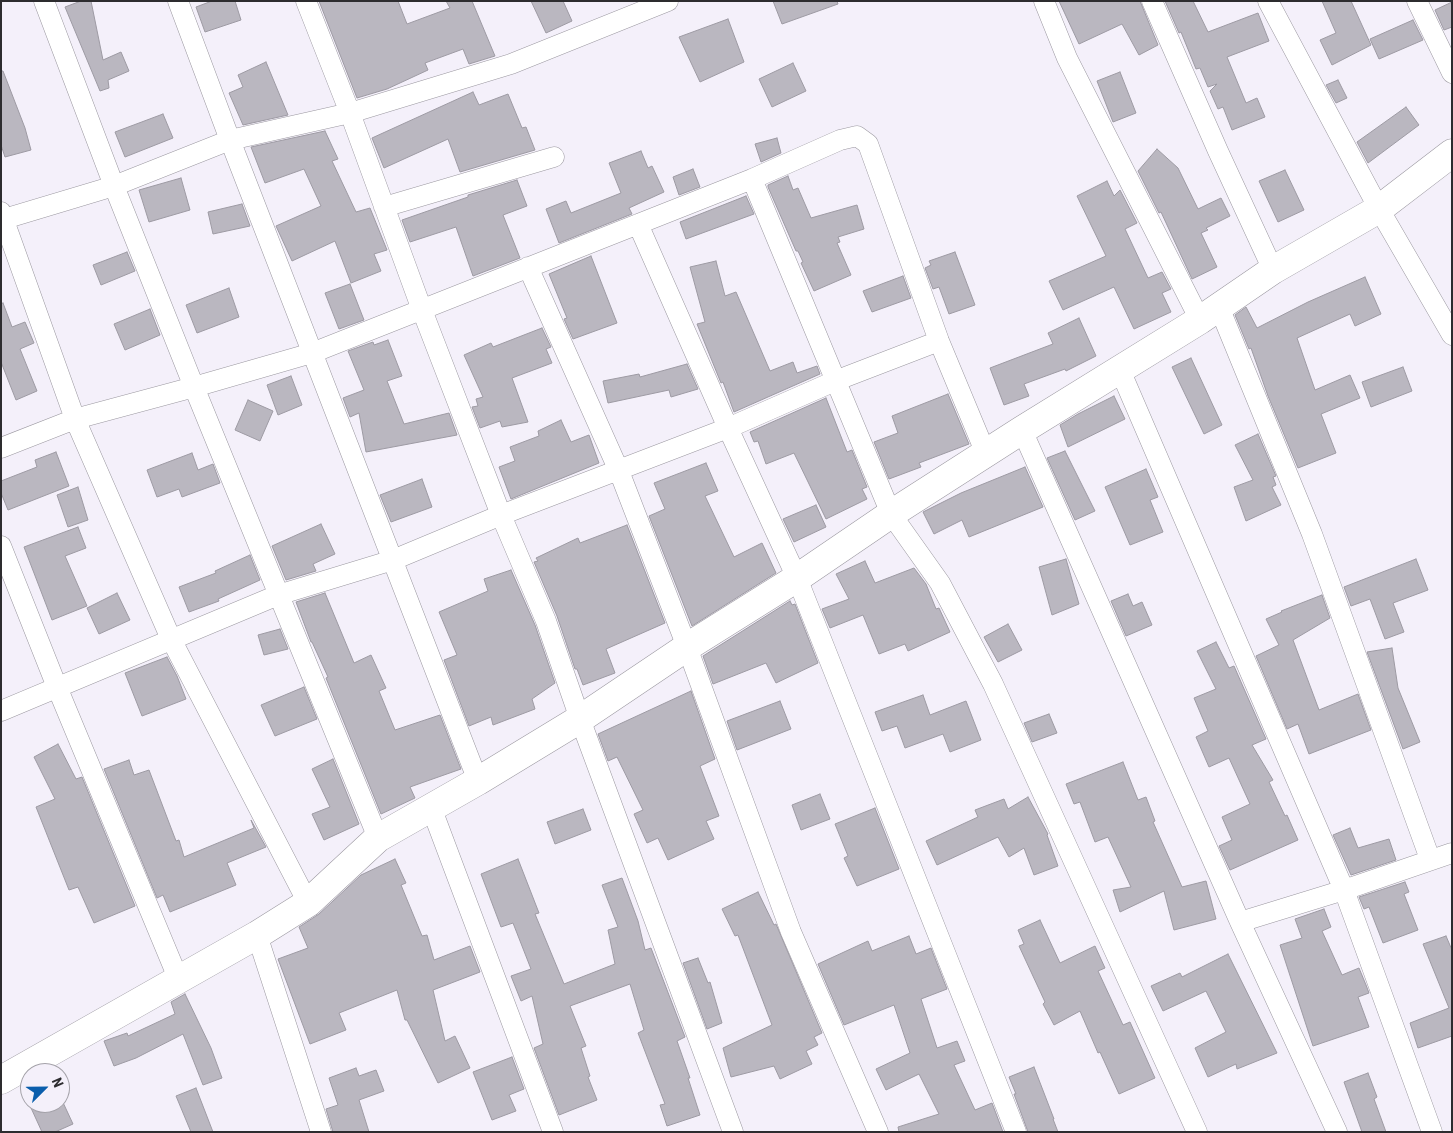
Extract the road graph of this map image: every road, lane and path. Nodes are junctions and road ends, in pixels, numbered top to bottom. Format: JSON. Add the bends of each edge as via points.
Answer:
{"nodes":[{"id":1,"x":44,"y":1,"type":"edge"},
{"id":2,"x":178,"y":1,"type":"edge"},
{"id":3,"x":306,"y":1,"type":"edge"},
{"id":4,"x":668,"y":1,"type":"edge"},
{"id":5,"x":1044,"y":1,"type":"edge"},
{"id":6,"x":1152,"y":1,"type":"edge"},
{"id":7,"x":1268,"y":1,"type":"edge"},
{"id":8,"x":1417,"y":1,"type":"edge"},
{"id":9,"x":1452,"y":73,"type":"edge"},
{"id":10,"x":350,"y":113,"type":"junction"},
{"id":11,"x":230,"y":140,"type":"junction"},
{"id":12,"x":1452,"y":153,"type":"edge"},
{"id":13,"x":554,"y":157,"type":"dead end"},
{"id":14,"x":752,"y":179,"type":"junction"},
{"id":15,"x":114,"y":186,"type":"junction"},
{"id":16,"x":384,"y":207,"type":"junction"},
{"id":17,"x":1379,"y":209,"type":"junction"},
{"id":18,"x":2,"y":217,"type":"edge"},
{"id":19,"x":638,"y":224,"type":"junction"},
{"id":20,"x":528,"y":267,"type":"junction"},
{"id":21,"x":1273,"y":270,"type":"junction"},
{"id":22,"x":422,"y":310,"type":"junction"},
{"id":23,"x":1209,"y":314,"type":"junction"},
{"id":24,"x":1452,"y":335,"type":"edge"},
{"id":25,"x":939,"y":341,"type":"junction"},
{"id":26,"x":312,"y":353,"type":"junction"},
{"id":27,"x":1120,"y":370,"type":"junction"},
{"id":28,"x":834,"y":381,"type":"junction"},
{"id":29,"x":194,"y":387,"type":"junction"},
{"id":30,"x":75,"y":419,"type":"junction"},
{"id":31,"x":728,"y":428,"type":"junction"},
{"id":32,"x":1022,"y":430,"type":"junction"},
{"id":33,"x":1,"y":448,"type":"edge"},
{"id":34,"x":986,"y":454,"type":"junction"},
{"id":35,"x":619,"y":471,"type":"junction"},
{"id":36,"x":891,"y":514,"type":"junction"},
{"id":37,"x":501,"y":515,"type":"junction"},
{"id":38,"x":1,"y":546,"type":"edge"},
{"id":39,"x":393,"y":560,"type":"junction"},
{"id":40,"x":797,"y":578,"type":"junction"},
{"id":41,"x":278,"y":595,"type":"junction"},
{"id":42,"x":171,"y":639,"type":"junction"},
{"id":43,"x":687,"y":647,"type":"junction"},
{"id":44,"x":58,"y":687,"type":"junction"},
{"id":45,"x":1,"y":711,"type":"edge"},
{"id":46,"x":580,"y":719,"type":"junction"},
{"id":47,"x":478,"y":782,"type":"junction"},
{"id":48,"x":431,"y":807,"type":"junction"},
{"id":49,"x":378,"y":838,"type":"junction"},
{"id":50,"x":1452,"y":853,"type":"edge"},
{"id":51,"x":1430,"y":860,"type":"junction"},
{"id":52,"x":1344,"y":890,"type":"junction"},
{"id":53,"x":308,"y":903,"type":"junction"},
{"id":54,"x":1240,"y":922,"type":"junction"},
{"id":55,"x":257,"y":935,"type":"junction"},
{"id":56,"x":178,"y":978,"type":"junction"},
{"id":57,"x":1,"y":1080,"type":"edge"},
{"id":58,"x":320,"y":1132,"type":"edge"},
{"id":59,"x":553,"y":1132,"type":"edge"},
{"id":60,"x":733,"y":1132,"type":"edge"},
{"id":61,"x":878,"y":1132,"type":"edge"},
{"id":62,"x":1016,"y":1132,"type":"edge"},
{"id":63,"x":1198,"y":1132,"type":"edge"},
{"id":64,"x":1337,"y":1132,"type":"edge"},
{"id":65,"x":1432,"y":1132,"type":"edge"}],
"edges":[{"from":1,"to":15,"type":"street"},
{"from":2,"to":11,"type":"street"},
{"from":3,"to":10,"type":"street"},
{"from":4,"to":10,"type":"street","via":[[511,64]]},
{"from":5,"to":23,"type":"street","via":[[1067,58]]},
{"from":6,"to":21,"type":"street"},
{"from":7,"to":17,"type":"street"},
{"from":8,"to":9,"type":"street"},
{"from":10,"to":11,"type":"street"},
{"from":10,"to":16,"type":"street"},
{"from":11,"to":15,"type":"street"},
{"from":11,"to":26,"type":"street"},
{"from":12,"to":17,"type":"street"},
{"from":13,"to":16,"type":"street"},
{"from":14,"to":19,"type":"street"},
{"from":14,"to":25,"type":"street","via":[[840,140],[857,136],[868,144]]},
{"from":14,"to":28,"type":"street"},
{"from":15,"to":18,"type":"street"},
{"from":15,"to":29,"type":"street"},
{"from":16,"to":22,"type":"street"},
{"from":17,"to":21,"type":"street"},
{"from":17,"to":24,"type":"street"},
{"from":18,"to":30,"type":"street"},
{"from":19,"to":20,"type":"street"},
{"from":19,"to":31,"type":"street"},
{"from":20,"to":22,"type":"street"},
{"from":20,"to":35,"type":"street"},
{"from":21,"to":23,"type":"street"},
{"from":22,"to":26,"type":"street"},
{"from":22,"to":37,"type":"street"},
{"from":23,"to":27,"type":"street"},
{"from":23,"to":51,"type":"street","via":[[1312,534]]},
{"from":25,"to":28,"type":"street"},
{"from":25,"to":34,"type":"street"},
{"from":26,"to":29,"type":"street"},
{"from":26,"to":39,"type":"street"},
{"from":27,"to":32,"type":"street"},
{"from":27,"to":52,"type":"street"},
{"from":28,"to":31,"type":"street"},
{"from":28,"to":36,"type":"street"},
{"from":29,"to":30,"type":"street"},
{"from":29,"to":41,"type":"street"},
{"from":30,"to":33,"type":"street"},
{"from":30,"to":42,"type":"street"},
{"from":31,"to":35,"type":"street"},
{"from":31,"to":40,"type":"street"},
{"from":32,"to":34,"type":"street"},
{"from":32,"to":54,"type":"street"},
{"from":34,"to":36,"type":"street"},
{"from":35,"to":37,"type":"street"},
{"from":35,"to":43,"type":"street"},
{"from":36,"to":40,"type":"street"},
{"from":36,"to":63,"type":"street","via":[[940,583],[993,684]]},
{"from":37,"to":39,"type":"street"},
{"from":37,"to":46,"type":"street","via":[[546,621]]},
{"from":38,"to":44,"type":"street"},
{"from":39,"to":41,"type":"street"},
{"from":39,"to":47,"type":"street"},
{"from":40,"to":43,"type":"street"},
{"from":40,"to":62,"type":"street"},
{"from":41,"to":42,"type":"street"},
{"from":41,"to":49,"type":"street"},
{"from":42,"to":44,"type":"street"},
{"from":42,"to":53,"type":"street"},
{"from":43,"to":46,"type":"street"},
{"from":43,"to":61,"type":"street","via":[[791,932]]},
{"from":44,"to":45,"type":"street"},
{"from":44,"to":56,"type":"street"},
{"from":46,"to":47,"type":"street"},
{"from":46,"to":60,"type":"street"},
{"from":47,"to":48,"type":"street"},
{"from":48,"to":49,"type":"street"},
{"from":48,"to":59,"type":"street"},
{"from":49,"to":53,"type":"street"},
{"from":50,"to":51,"type":"street"},
{"from":51,"to":52,"type":"street"},
{"from":52,"to":54,"type":"street"},
{"from":52,"to":65,"type":"street"},
{"from":53,"to":55,"type":"street"},
{"from":54,"to":64,"type":"street"},
{"from":55,"to":56,"type":"street"},
{"from":55,"to":58,"type":"street"},
{"from":56,"to":57,"type":"street"}]}
